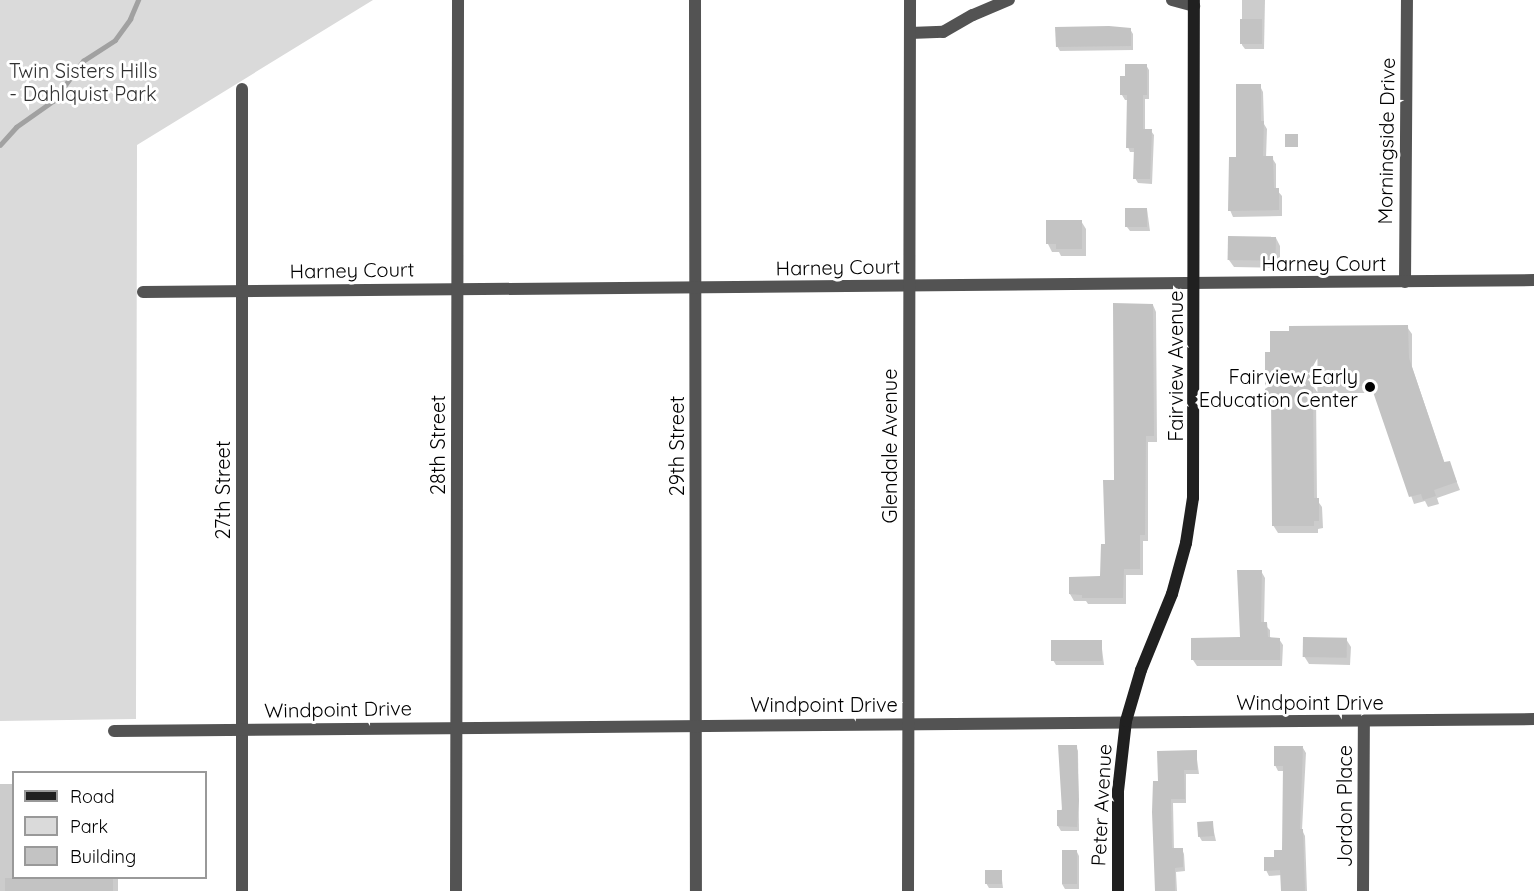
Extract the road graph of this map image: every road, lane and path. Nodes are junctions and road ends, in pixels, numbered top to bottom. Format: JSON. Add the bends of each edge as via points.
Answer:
{"nodes":[{"id":1,"x":458,"y":0,"type":"edge"},
{"id":2,"x":695,"y":0,"type":"edge"},
{"id":3,"x":910,"y":0,"type":"edge"},
{"id":4,"x":1009,"y":0,"type":"edge"},
{"id":5,"x":1172,"y":0,"type":"edge"},
{"id":6,"x":1407,"y":0,"type":"edge"},
{"id":7,"x":1194,"y":3,"type":"edge"},
{"id":8,"x":910,"y":33,"type":"junction"},
{"id":9,"x":242,"y":89,"type":"dead end"},
{"id":10,"x":1534,"y":280,"type":"edge"},
{"id":11,"x":1405,"y":282,"type":"junction"},
{"id":12,"x":1195,"y":283,"type":"junction"},
{"id":13,"x":908,"y":285,"type":"junction"},
{"id":14,"x":457,"y":288,"type":"junction"},
{"id":15,"x":695,"y":288,"type":"junction"},
{"id":16,"x":143,"y":292,"type":"dead end"},
{"id":17,"x":241,"y":292,"type":"junction"},
{"id":18,"x":1534,"y":719,"type":"edge"},
{"id":19,"x":1126,"y":720,"type":"junction"},
{"id":20,"x":1364,"y":722,"type":"junction"},
{"id":21,"x":908,"y":723,"type":"junction"},
{"id":22,"x":696,"y":724,"type":"junction"},
{"id":23,"x":456,"y":728,"type":"junction"},
{"id":24,"x":114,"y":730,"type":"dead end"},
{"id":25,"x":241,"y":730,"type":"junction"},
{"id":26,"x":242,"y":891,"type":"edge"},
{"id":27,"x":456,"y":891,"type":"edge"},
{"id":28,"x":696,"y":891,"type":"edge"},
{"id":29,"x":908,"y":891,"type":"edge"},
{"id":30,"x":1118,"y":891,"type":"edge"},
{"id":31,"x":1363,"y":891,"type":"edge"}],
"edges":[{"from":1,"to":14,"type":"street","name":"28th Street"},
{"from":2,"to":15,"type":"street","name":"29th Street"},
{"from":3,"to":8,"type":"street","name":"Glendale Avenue"},
{"from":4,"to":8,"type":"street","via":[[943,32]]},
{"from":5,"to":7,"type":"street"},
{"from":6,"to":11,"type":"street","name":"Morningside Drive"},
{"from":7,"to":12,"type":"street","name":"Fairview Avenue"},
{"from":8,"to":13,"type":"street","name":"Glendale Avenue"},
{"from":9,"to":17,"type":"street","name":"27th Street"},
{"from":10,"to":11,"type":"street","name":"Harney Court"},
{"from":11,"to":12,"type":"street","name":"Harney Court"},
{"from":12,"to":13,"type":"street","name":"Harney Court"},
{"from":12,"to":19,"type":"street","name":"Fairview Avenue","via":[[1191,520],[1172,594],[1140,670]]},
{"from":13,"to":15,"type":"street","name":"Harney Court"},
{"from":13,"to":21,"type":"street","name":"Glendale Avenue"},
{"from":14,"to":15,"type":"street","name":"Harney Court"},
{"from":14,"to":17,"type":"street","name":"Harney Court"},
{"from":14,"to":23,"type":"street","name":"28th Street"},
{"from":15,"to":22,"type":"street","name":"29th Street"},
{"from":16,"to":17,"type":"street","name":"Harney Court"},
{"from":17,"to":25,"type":"street","name":"27th Street"},
{"from":18,"to":20,"type":"street","name":"Windpoint Drive"},
{"from":19,"to":20,"type":"street","name":"Windpoint Drive"},
{"from":19,"to":21,"type":"street","name":"Windpoint Drive"},
{"from":19,"to":30,"type":"street","name":"Peter Avenue","via":[[1118,791]]},
{"from":20,"to":31,"type":"street","name":"Jordon Place"},
{"from":21,"to":22,"type":"street","name":"Windpoint Drive"},
{"from":21,"to":29,"type":"street","name":"Glendale Avenue"},
{"from":22,"to":23,"type":"street","name":"Windpoint Drive"},
{"from":22,"to":28,"type":"street","name":"29th Street"},
{"from":23,"to":25,"type":"street","name":"Windpoint Drive"},
{"from":23,"to":27,"type":"street","name":"28th Street"},
{"from":24,"to":25,"type":"street","name":"Windpoint Drive"},
{"from":25,"to":26,"type":"street","name":"27th Street"}]}
